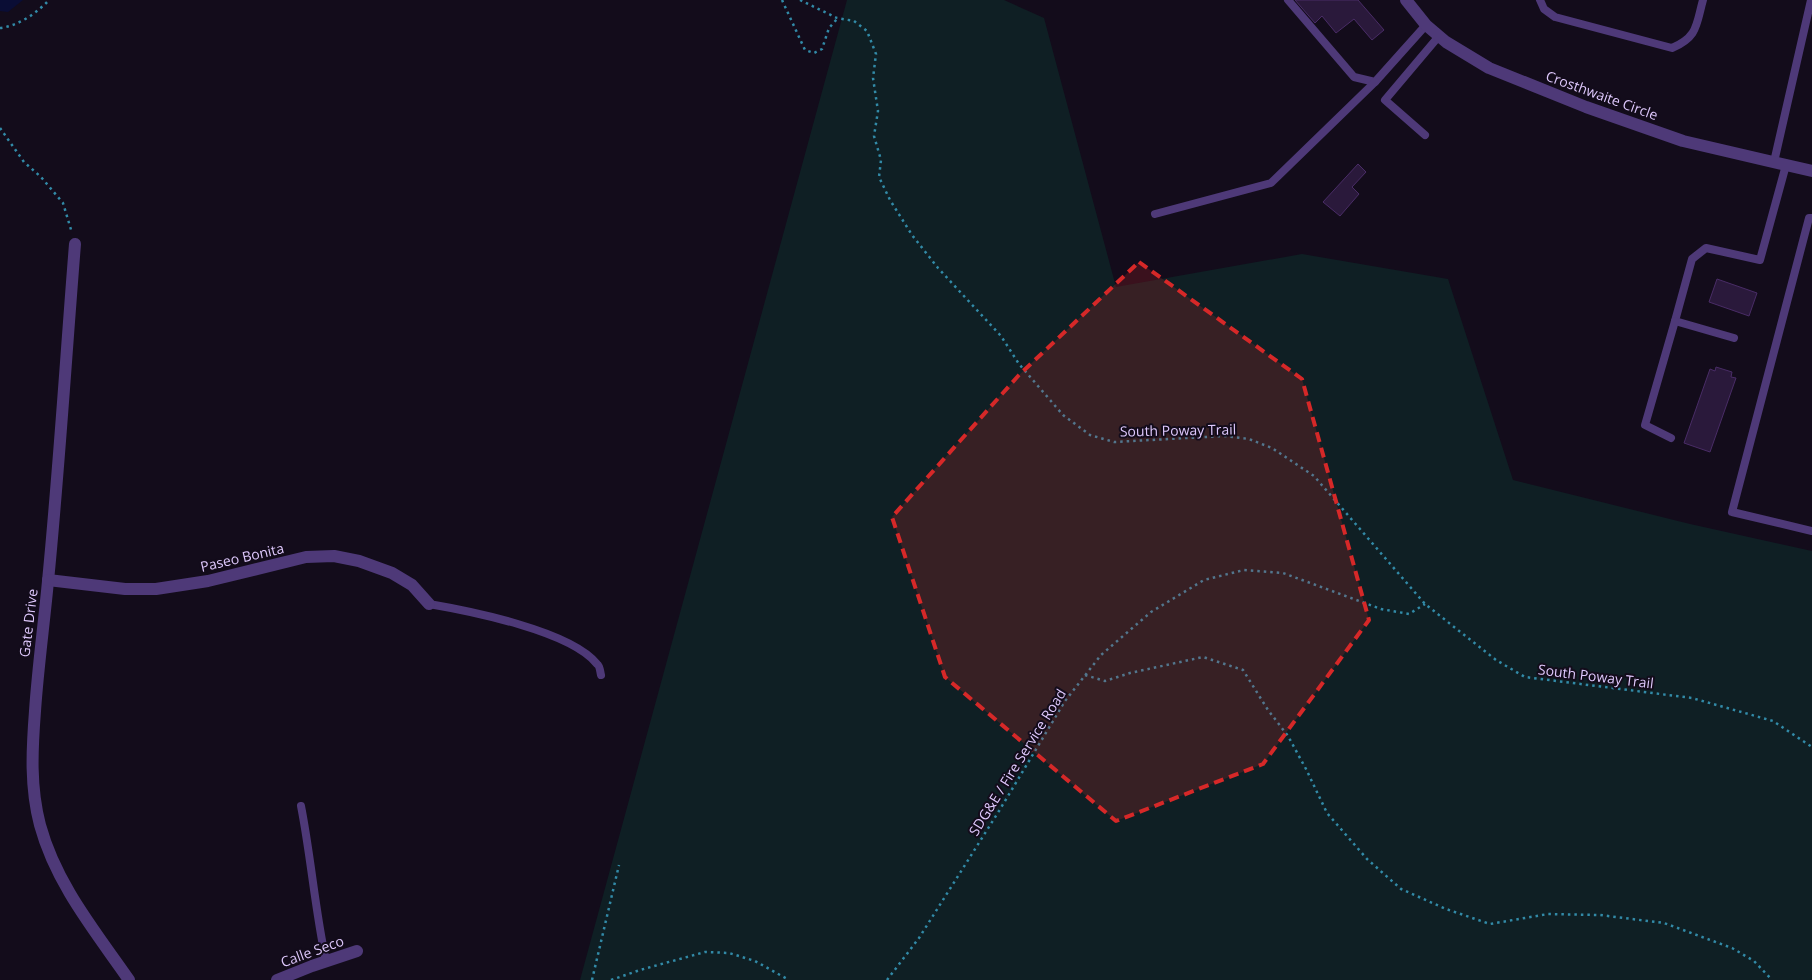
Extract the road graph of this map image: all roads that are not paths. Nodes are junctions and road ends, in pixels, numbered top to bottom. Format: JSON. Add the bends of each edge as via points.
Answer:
{"nodes":[{"id":1,"x":1288,"y":0,"type":"edge"},
{"id":2,"x":1406,"y":0,"type":"edge"},
{"id":3,"x":1540,"y":0,"type":"edge"},
{"id":4,"x":1703,"y":0,"type":"edge"},
{"id":5,"x":1812,"y":0,"type":"edge"},
{"id":6,"x":1426,"y":25,"type":"junction"},
{"id":7,"x":1438,"y":36,"type":"junction"},
{"id":8,"x":1375,"y":82,"type":"junction"},
{"id":9,"x":1425,"y":135,"type":"dead end"},
{"id":10,"x":1780,"y":164,"type":"junction"},
{"id":11,"x":1812,"y":171,"type":"edge"},
{"id":12,"x":1155,"y":214,"type":"dead end"},
{"id":13,"x":1812,"y":218,"type":"edge"},
{"id":14,"x":75,"y":244,"type":"road end"},
{"id":15,"x":1675,"y":321,"type":"junction"},
{"id":16,"x":1734,"y":338,"type":"dead end"},
{"id":17,"x":1671,"y":438,"type":"dead end"},
{"id":18,"x":1812,"y":532,"type":"edge"},
{"id":19,"x":48,"y":580,"type":"junction"},
{"id":20,"x":429,"y":604,"type":"joint"},
{"id":21,"x":601,"y":674,"type":"dead end"},
{"id":22,"x":301,"y":806,"type":"dead end"},
{"id":23,"x":357,"y":951,"type":"dead end"},
{"id":24,"x":326,"y":961,"type":"junction"},
{"id":25,"x":129,"y":980,"type":"edge"},
{"id":26,"x":277,"y":980,"type":"edge"}],
"edges":[{"from":1,"to":8,"type":"lane","via":[[1354,77]]},
{"from":2,"to":6,"type":"street","name":"Crosthwaite Circle"},
{"from":3,"to":4,"type":"lane","via":[[1544,9],[1555,17],[1672,48],[1686,42],[1695,31]]},
{"from":5,"to":10,"type":"lane"},
{"from":6,"to":7,"type":"street","name":"Crosthwaite Circle"},
{"from":6,"to":8,"type":"lane"},
{"from":7,"to":9,"type":"lane","via":[[1385,100]]},
{"from":7,"to":10,"type":"street","name":"Crosthwaite Circle","via":[[1488,68],[1586,107],[1683,141]]},
{"from":8,"to":12,"type":"lane","via":[[1271,183]]},
{"from":10,"to":11,"type":"street","name":"Crosthwaite Circle"},
{"from":10,"to":15,"type":"lane","via":[[1760,260],[1706,248],[1692,259]]},
{"from":13,"to":18,"type":"lane","via":[[1809,218],[1732,512]]},
{"from":14,"to":19,"type":"street","name":"Gate Drive"},
{"from":15,"to":16,"type":"lane"},
{"from":15,"to":17,"type":"lane","via":[[1646,424]]},
{"from":19,"to":20,"type":"street","name":"Paseo Bonita","via":[[125,589],[156,589],[201,582],[306,557],[334,556],[359,560],[392,572],[412,585]]},
{"from":19,"to":25,"type":"street","name":"Gate Drive","via":[[32,741],[32,782],[37,810],[44,838],[60,876],[77,907]]},
{"from":20,"to":21,"type":"lane","via":[[468,610],[558,638],[583,652],[598,665]]},
{"from":22,"to":24,"type":"lane"},
{"from":23,"to":24,"type":"street","name":"Calle Seco"},
{"from":24,"to":26,"type":"street","name":"Calle Seco"}]}
